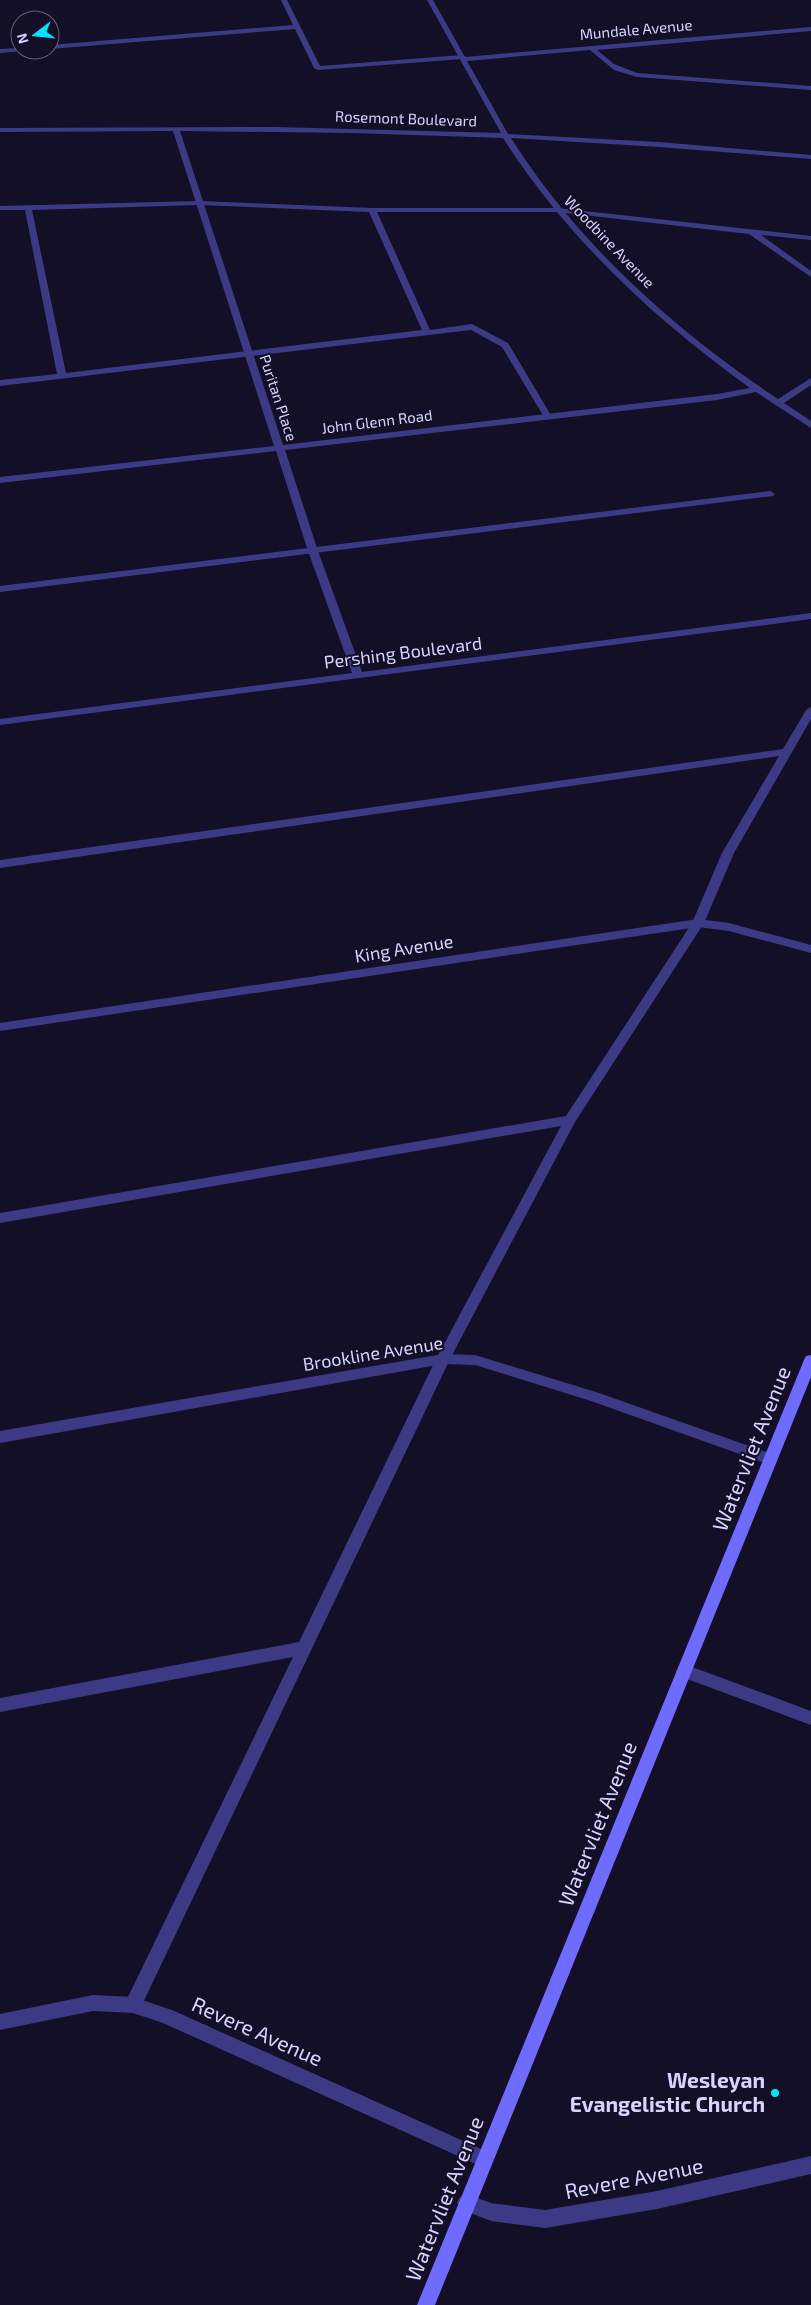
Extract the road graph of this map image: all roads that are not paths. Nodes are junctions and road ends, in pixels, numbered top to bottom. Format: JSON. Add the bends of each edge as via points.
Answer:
{"nodes":[{"id":1,"x":284,"y":0,"type":"edge"},
{"id":2,"x":431,"y":0,"type":"edge"},
{"id":3,"x":298,"y":27,"type":"junction"},
{"id":4,"x":811,"y":29,"type":"edge"},
{"id":5,"x":60,"y":46,"type":"edge"},
{"id":6,"x":591,"y":47,"type":"junction"},
{"id":7,"x":463,"y":58,"type":"junction"},
{"id":8,"x":811,"y":88,"type":"edge"},
{"id":9,"x":176,"y":129,"type":"junction"},
{"id":10,"x":0,"y":130,"type":"edge"},
{"id":11,"x":506,"y":136,"type":"junction"},
{"id":12,"x":811,"y":157,"type":"edge"},
{"id":13,"x":199,"y":203,"type":"junction"},
{"id":14,"x":28,"y":207,"type":"junction"},
{"id":15,"x":0,"y":208,"type":"edge"},
{"id":16,"x":372,"y":210,"type":"junction"},
{"id":17,"x":558,"y":210,"type":"junction"},
{"id":18,"x":751,"y":232,"type":"junction"},
{"id":19,"x":811,"y":238,"type":"edge"},
{"id":20,"x":811,"y":276,"type":"edge"},
{"id":21,"x":427,"y":334,"type":"junction"},
{"id":22,"x":249,"y":353,"type":"junction"},
{"id":23,"x":62,"y":375,"type":"junction"},
{"id":24,"x":811,"y":381,"type":"edge"},
{"id":25,"x":0,"y":382,"type":"edge"},
{"id":26,"x":756,"y":389,"type":"junction"},
{"id":27,"x":777,"y":403,"type":"junction"},
{"id":28,"x":548,"y":416,"type":"junction"},
{"id":29,"x":811,"y":425,"type":"edge"},
{"id":30,"x":280,"y":447,"type":"junction"},
{"id":31,"x":0,"y":480,"type":"edge"},
{"id":32,"x":770,"y":494,"type":"dead end"},
{"id":33,"x":313,"y":551,"type":"junction"},
{"id":34,"x":0,"y":588,"type":"edge"},
{"id":35,"x":811,"y":616,"type":"edge"},
{"id":36,"x":358,"y":675,"type":"junction"},
{"id":37,"x":811,"y":710,"type":"edge"},
{"id":38,"x":0,"y":722,"type":"edge"},
{"id":39,"x":787,"y":752,"type":"junction"},
{"id":40,"x":0,"y":864,"type":"edge"},
{"id":41,"x":698,"y":923,"type":"junction"},
{"id":42,"x":811,"y":949,"type":"edge"},
{"id":43,"x":0,"y":1027,"type":"edge"},
{"id":44,"x":570,"y":1120,"type":"junction"},
{"id":45,"x":0,"y":1218,"type":"edge"},
{"id":46,"x":443,"y":1359,"type":"junction"},
{"id":47,"x":811,"y":1360,"type":"edge"},
{"id":48,"x":0,"y":1437,"type":"edge"},
{"id":49,"x":770,"y":1460,"type":"junction"},
{"id":50,"x":304,"y":1648,"type":"junction"},
{"id":51,"x":684,"y":1671,"type":"junction"},
{"id":52,"x":0,"y":1705,"type":"edge"},
{"id":53,"x":811,"y":1718,"type":"edge"},
{"id":54,"x":133,"y":2005,"type":"junction"},
{"id":55,"x":0,"y":2022,"type":"edge"},
{"id":56,"x":484,"y":2159,"type":"junction"},
{"id":57,"x":811,"y":2165,"type":"edge"},
{"id":58,"x":466,"y":2203,"type":"junction"},
{"id":59,"x":426,"y":2305,"type":"edge"}],
"edges":[{"from":1,"to":3,"type":"street"},
{"from":2,"to":7,"type":"street","name":"Woodbine Avenue"},
{"from":3,"to":5,"type":"street"},
{"from":3,"to":7,"type":"street","name":"Mundale Avenue","via":[[318,68]]},
{"from":4,"to":6,"type":"street","name":"Mundale Avenue"},
{"from":6,"to":7,"type":"street","name":"Mundale Avenue"},
{"from":6,"to":8,"type":"street","via":[[606,64],[637,75]]},
{"from":7,"to":11,"type":"street","name":"Woodbine Avenue"},
{"from":9,"to":10,"type":"street","name":"Rosemont Boulevard"},
{"from":9,"to":11,"type":"street","name":"Rosemont Boulevard"},
{"from":9,"to":13,"type":"street","name":"Puritan Place"},
{"from":11,"to":12,"type":"street","name":"Rosemont Boulevard"},
{"from":11,"to":17,"type":"street","name":"Woodbine Avenue"},
{"from":13,"to":14,"type":"street"},
{"from":13,"to":16,"type":"street"},
{"from":13,"to":22,"type":"street","name":"Puritan Place"},
{"from":14,"to":15,"type":"street"},
{"from":14,"to":23,"type":"street"},
{"from":16,"to":17,"type":"street"},
{"from":16,"to":21,"type":"street"},
{"from":17,"to":18,"type":"street"},
{"from":17,"to":26,"type":"street","name":"Woodbine Avenue","via":[[644,298]]},
{"from":18,"to":19,"type":"street"},
{"from":18,"to":20,"type":"street"},
{"from":21,"to":22,"type":"street"},
{"from":21,"to":28,"type":"street","via":[[472,327],[505,345]]},
{"from":22,"to":23,"type":"street"},
{"from":22,"to":30,"type":"street","name":"Puritan Place"},
{"from":23,"to":25,"type":"street"},
{"from":24,"to":27,"type":"street"},
{"from":26,"to":27,"type":"street","name":"Woodbine Avenue"},
{"from":26,"to":28,"type":"street","name":"John Glenn Road","via":[[717,397]]},
{"from":27,"to":29,"type":"street","name":"Woodbine Avenue"},
{"from":28,"to":30,"type":"street","name":"John Glenn Road"},
{"from":30,"to":31,"type":"street","name":"John Glenn Road"},
{"from":30,"to":33,"type":"street","name":"Puritan Place"},
{"from":32,"to":33,"type":"street"},
{"from":33,"to":34,"type":"street"},
{"from":33,"to":36,"type":"street","name":"Puritan Place"},
{"from":35,"to":36,"type":"street","name":"Pershing Boulevard"},
{"from":36,"to":38,"type":"street","name":"Pershing Boulevard"},
{"from":37,"to":39,"type":"street"},
{"from":39,"to":40,"type":"street"},
{"from":39,"to":41,"type":"street","via":[[728,853]]},
{"from":41,"to":42,"type":"street","name":"King Avenue","via":[[729,926]]},
{"from":41,"to":43,"type":"street","name":"King Avenue"},
{"from":41,"to":44,"type":"street"},
{"from":44,"to":45,"type":"street"},
{"from":44,"to":46,"type":"street"},
{"from":46,"to":48,"type":"street","name":"Brookline Avenue"},
{"from":46,"to":49,"type":"street","name":"Brookline Avenue","via":[[475,1360],[594,1397]]},
{"from":46,"to":50,"type":"street"},
{"from":47,"to":49,"type":"street","name":"Watervliet Avenue"},
{"from":49,"to":51,"type":"street","name":"Watervliet Avenue"},
{"from":50,"to":52,"type":"street"},
{"from":50,"to":54,"type":"street"},
{"from":51,"to":53,"type":"street"},
{"from":51,"to":56,"type":"street","name":"Watervliet Avenue"},
{"from":54,"to":55,"type":"street","name":"Revere Avenue","via":[[93,2002]]},
{"from":54,"to":56,"type":"street","name":"Revere Avenue","via":[[166,2016]]},
{"from":56,"to":58,"type":"street","name":"Watervliet Avenue"},
{"from":57,"to":58,"type":"street","name":"Revere Avenue","via":[[656,2200],[545,2219],[491,2212]]},
{"from":58,"to":59,"type":"street","name":"Watervliet Avenue"}]}
